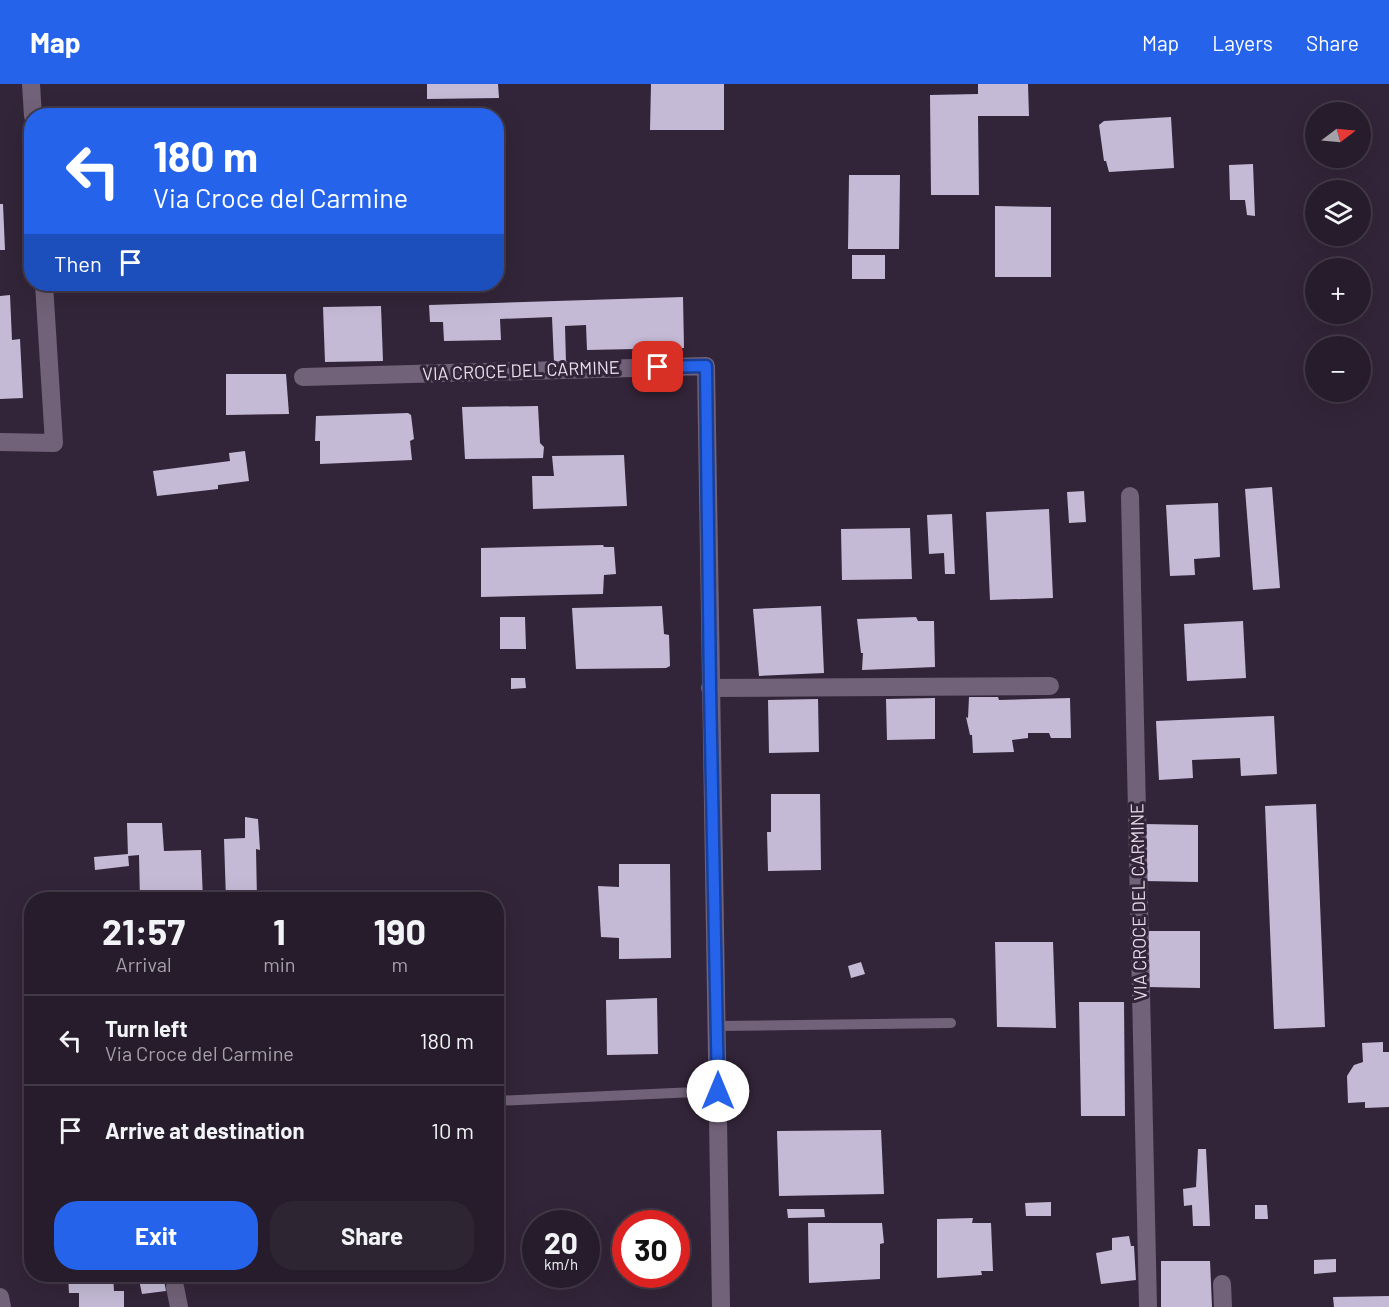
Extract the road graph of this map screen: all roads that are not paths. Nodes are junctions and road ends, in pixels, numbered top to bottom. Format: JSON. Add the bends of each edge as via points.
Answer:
{"nodes":[{"id":1,"x":31,"y":84,"type":"edge"},
{"id":2,"x":32,"y":108,"type":"edge"},
{"id":3,"x":44,"y":291,"type":"edge"},
{"id":4,"x":303,"y":377,"type":"dead end"},
{"id":5,"x":0,"y":442,"type":"edge"},
{"id":6,"x":1130,"y":496,"type":"dead end"},
{"id":7,"x":1050,"y":687,"type":"dead end"},
{"id":8,"x":710,"y":688,"type":"junction"},
{"id":9,"x":951,"y":1023,"type":"dead end"},
{"id":10,"x":718,"y":1026,"type":"junction"},
{"id":11,"x":718,"y":1091,"type":"junction"},
{"id":12,"x":504,"y":1101,"type":"edge"},
{"id":13,"x":175,"y":1282,"type":"edge"},
{"id":14,"x":1222,"y":1284,"type":"dead end"},
{"id":15,"x":0,"y":1297,"type":"edge"},
{"id":16,"x":2,"y":1307,"type":"edge"},
{"id":17,"x":179,"y":1307,"type":"edge"},
{"id":18,"x":721,"y":1307,"type":"edge"},
{"id":19,"x":1148,"y":1307,"type":"edge"},
{"id":20,"x":1223,"y":1307,"type":"edge"}],
"edges":[{"from":1,"to":2,"type":"street"},
{"from":3,"to":5,"type":"street","via":[[54,442]]},
{"from":4,"to":8,"type":"street","name":"VIA CROCE DEL CARMINE","via":[[706,366]]},
{"from":6,"to":19,"type":"street","name":"VIA CROCE DEL CARMINE"},
{"from":7,"to":8,"type":"street"},
{"from":8,"to":10,"type":"street","name":"VIA CROCE DEL CARMINE"},
{"from":9,"to":10,"type":"lane"},
{"from":10,"to":11,"type":"street","name":"VIA CROCE DEL CARMINE"},
{"from":11,"to":12,"type":"lane"},
{"from":11,"to":18,"type":"street","name":"VIA CROCE DEL CARMINE"},
{"from":13,"to":17,"type":"street"},
{"from":14,"to":20,"type":"street"},
{"from":15,"to":16,"type":"street"}]}
